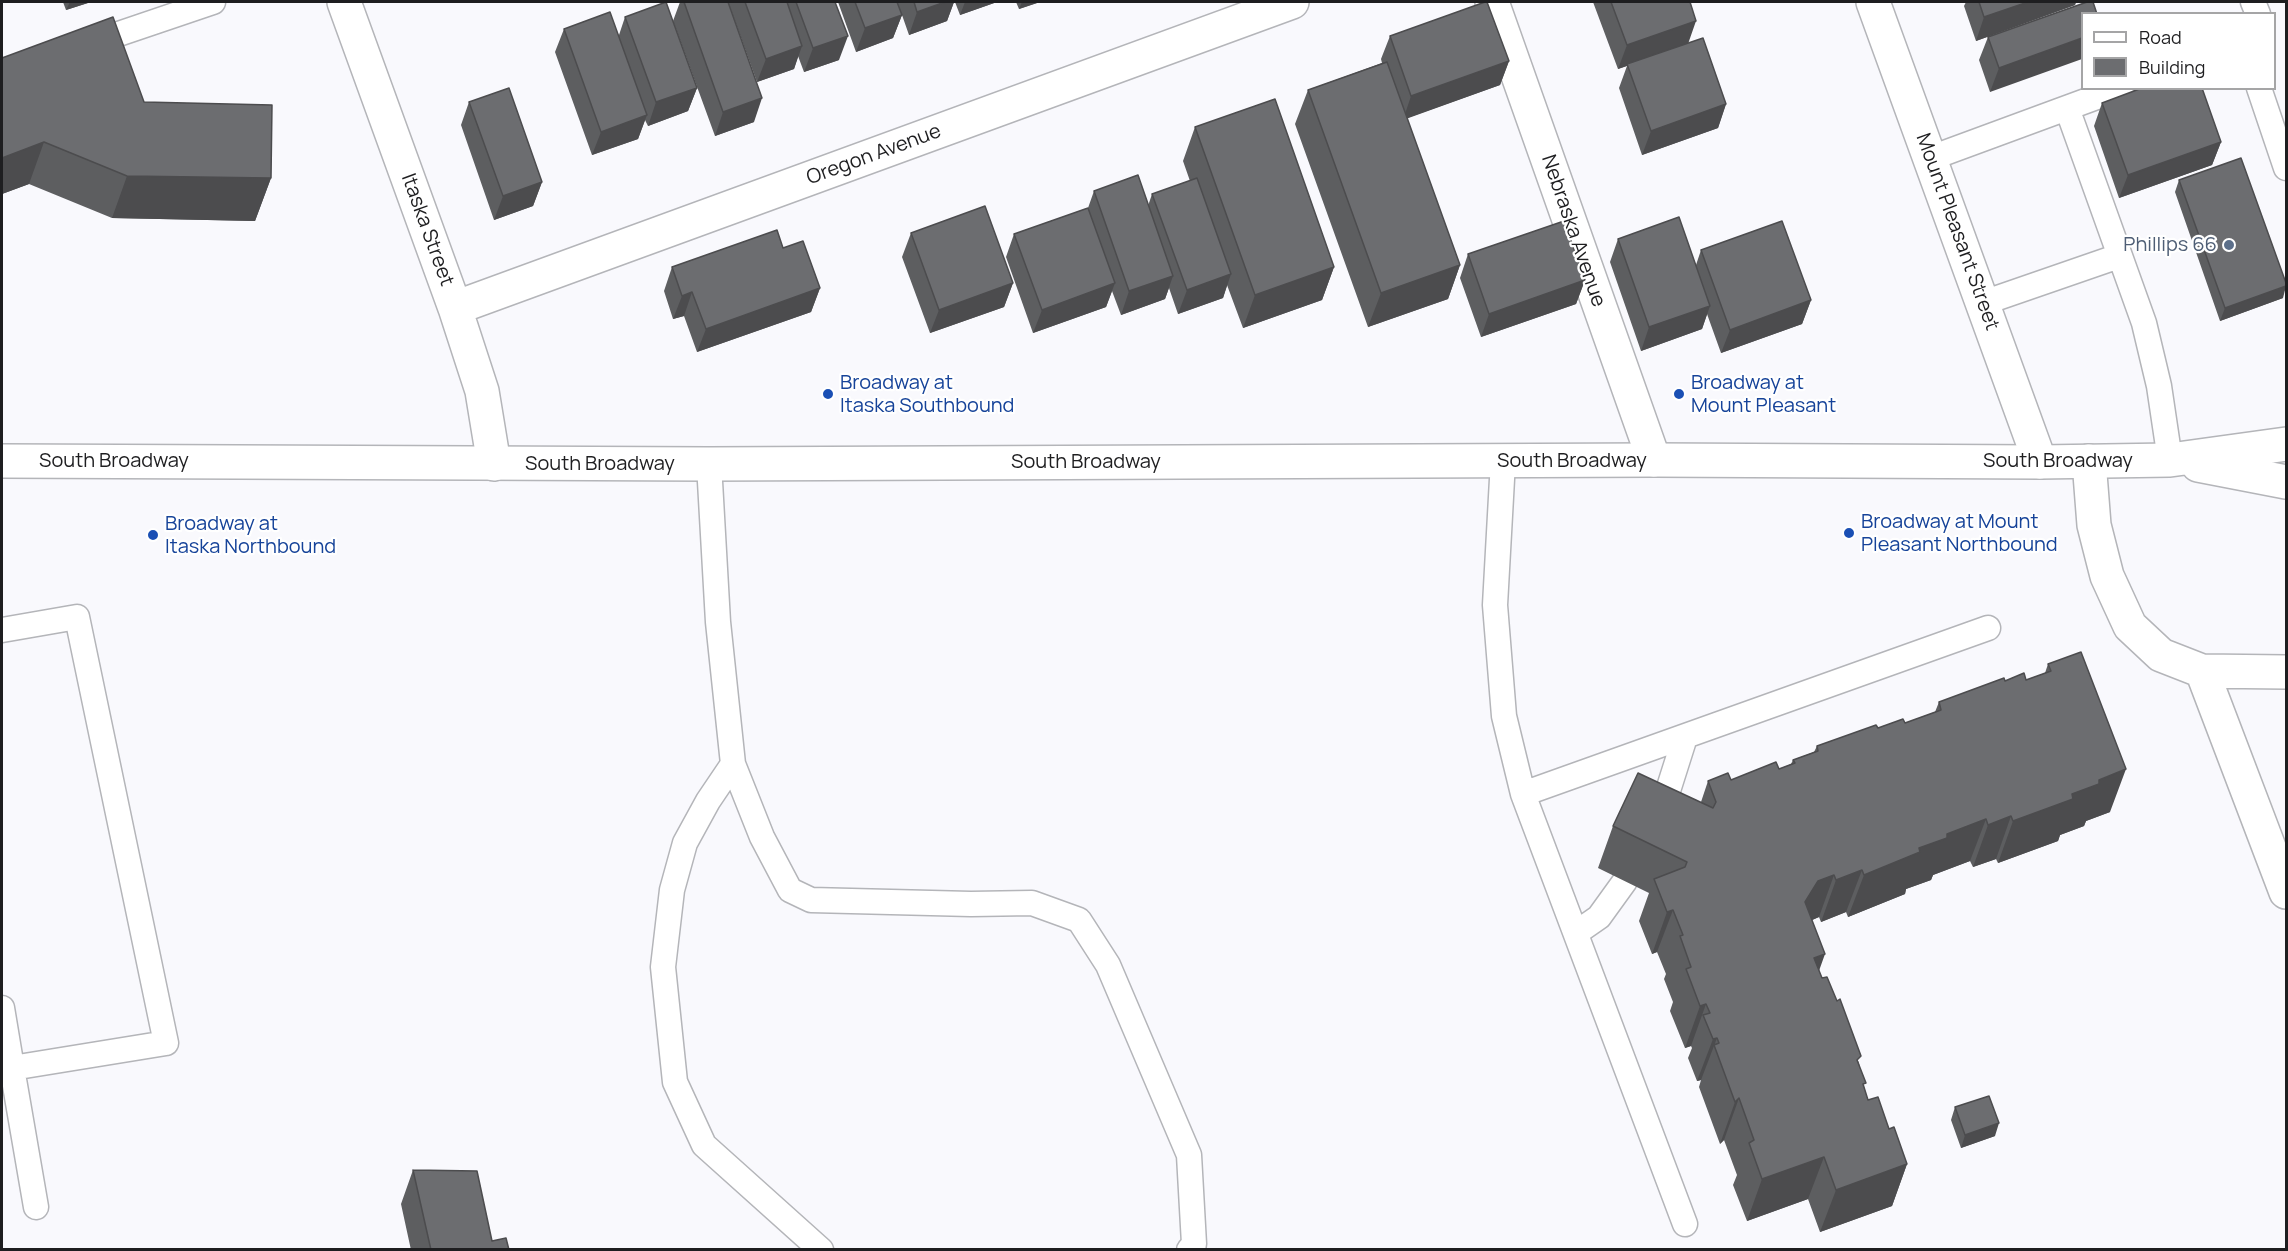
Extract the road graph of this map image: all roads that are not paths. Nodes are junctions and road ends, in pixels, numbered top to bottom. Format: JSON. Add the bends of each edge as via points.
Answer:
{"nodes":[{"id":1,"x":213,"y":2,"type":"edge"},
{"id":2,"x":344,"y":2,"type":"edge"},
{"id":3,"x":1292,"y":2,"type":"edge"},
{"id":4,"x":1492,"y":2,"type":"edge"},
{"id":5,"x":1873,"y":2,"type":"edge"},
{"id":6,"x":68,"y":51,"type":"edge"},
{"id":7,"x":2116,"y":90,"type":"edge"},
{"id":8,"x":2260,"y":90,"type":"edge"},
{"id":9,"x":2067,"y":108,"type":"junction"},
{"id":10,"x":1931,"y":158,"type":"junction"},
{"id":11,"x":2286,"y":168,"type":"edge"},
{"id":12,"x":2120,"y":256,"type":"junction"},
{"id":13,"x":1983,"y":303,"type":"junction"},
{"id":14,"x":455,"y":308,"type":"junction"},
{"id":15,"x":2286,"y":444,"type":"edge"},
{"id":16,"x":1654,"y":460,"type":"junction"},
{"id":17,"x":2170,"y":460,"type":"junction"},
{"id":18,"x":2,"y":461,"type":"edge"},
{"id":19,"x":1503,"y":461,"type":"junction"},
{"id":20,"x":2089,"y":461,"type":"junction"},
{"id":21,"x":2040,"y":462,"type":"junction"},
{"id":22,"x":494,"y":464,"type":"junction"},
{"id":23,"x":709,"y":464,"type":"junction"},
{"id":24,"x":2286,"y":482,"type":"edge"},
{"id":25,"x":1988,"y":628,"type":"dead end"},
{"id":26,"x":2,"y":630,"type":"edge"},
{"id":27,"x":2202,"y":671,"type":"junction"},
{"id":28,"x":2286,"y":672,"type":"edge"},
{"id":29,"x":1685,"y":737,"type":"junction"},
{"id":30,"x":733,"y":764,"type":"junction"},
{"id":31,"x":1523,"y":794,"type":"junction"},
{"id":32,"x":1655,"y":830,"type":"edge"},
{"id":33,"x":1625,"y":881,"type":"dead end"},
{"id":34,"x":2286,"y":892,"type":"edge"},
{"id":35,"x":1576,"y":933,"type":"junction"},
{"id":36,"x":2,"y":1008,"type":"edge"},
{"id":37,"x":12,"y":1068,"type":"junction"},
{"id":38,"x":36,"y":1207,"type":"dead end"},
{"id":39,"x":1685,"y":1224,"type":"dead end"},
{"id":40,"x":821,"y":1250,"type":"edge"},
{"id":41,"x":1189,"y":1250,"type":"edge"}],
"edges":[{"from":1,"to":6,"type":"lane"},
{"from":2,"to":14,"type":"street","name":"Itaska Street"},
{"from":3,"to":14,"type":"street","name":"Oregon Avenue"},
{"from":4,"to":16,"type":"street","name":"Nebraska Avenue"},
{"from":5,"to":10,"type":"street","name":"Mount Pleasant Street"},
{"from":7,"to":9,"type":"lane"},
{"from":8,"to":11,"type":"lane"},
{"from":9,"to":10,"type":"lane"},
{"from":9,"to":12,"type":"lane"},
{"from":10,"to":13,"type":"street","name":"Mount Pleasant Street"},
{"from":12,"to":13,"type":"lane"},
{"from":12,"to":17,"type":"lane","via":[[2144,323],[2157,375]]},
{"from":13,"to":21,"type":"street","name":"Mount Pleasant Street"},
{"from":14,"to":22,"type":"street","name":"Itaska Street","via":[[482,391]]},
{"from":15,"to":17,"type":"street","name":"South Broadway"},
{"from":16,"to":19,"type":"street","name":"South Broadway"},
{"from":16,"to":21,"type":"street","name":"South Broadway"},
{"from":17,"to":20,"type":"street","name":"South Broadway"},
{"from":17,"to":24,"type":"street","name":"South Broadway"},
{"from":18,"to":22,"type":"street","name":"South Broadway"},
{"from":19,"to":23,"type":"street","name":"South Broadway"},
{"from":19,"to":31,"type":"lane","via":[[1495,605],[1504,716]]},
{"from":20,"to":21,"type":"street","name":"South Broadway"},
{"from":20,"to":27,"type":"street","via":[[2094,525],[2107,576],[2130,626],[2161,655]]},
{"from":22,"to":23,"type":"street","name":"South Broadway"},
{"from":23,"to":30,"type":"lane","via":[[718,622]]},
{"from":25,"to":29,"type":"lane"},
{"from":26,"to":37,"type":"lane","via":[[77,617],[166,1043]]},
{"from":27,"to":28,"type":"street"},
{"from":27,"to":34,"type":"street"},
{"from":29,"to":31,"type":"lane"},
{"from":29,"to":32,"type":"lane"},
{"from":30,"to":40,"type":"lane","via":[[686,843],[672,890],[663,967],[675,1082],[704,1145]]},
{"from":30,"to":41,"type":"lane","via":[[762,837],[790,890],[811,900],[1032,903],[1078,920],[1108,965],[1189,1155],[1194,1244]]},
{"from":31,"to":35,"type":"lane"},
{"from":33,"to":35,"type":"lane","via":[[1599,917]]},
{"from":35,"to":39,"type":"lane"},
{"from":36,"to":37,"type":"lane"},
{"from":37,"to":38,"type":"lane"}]}
